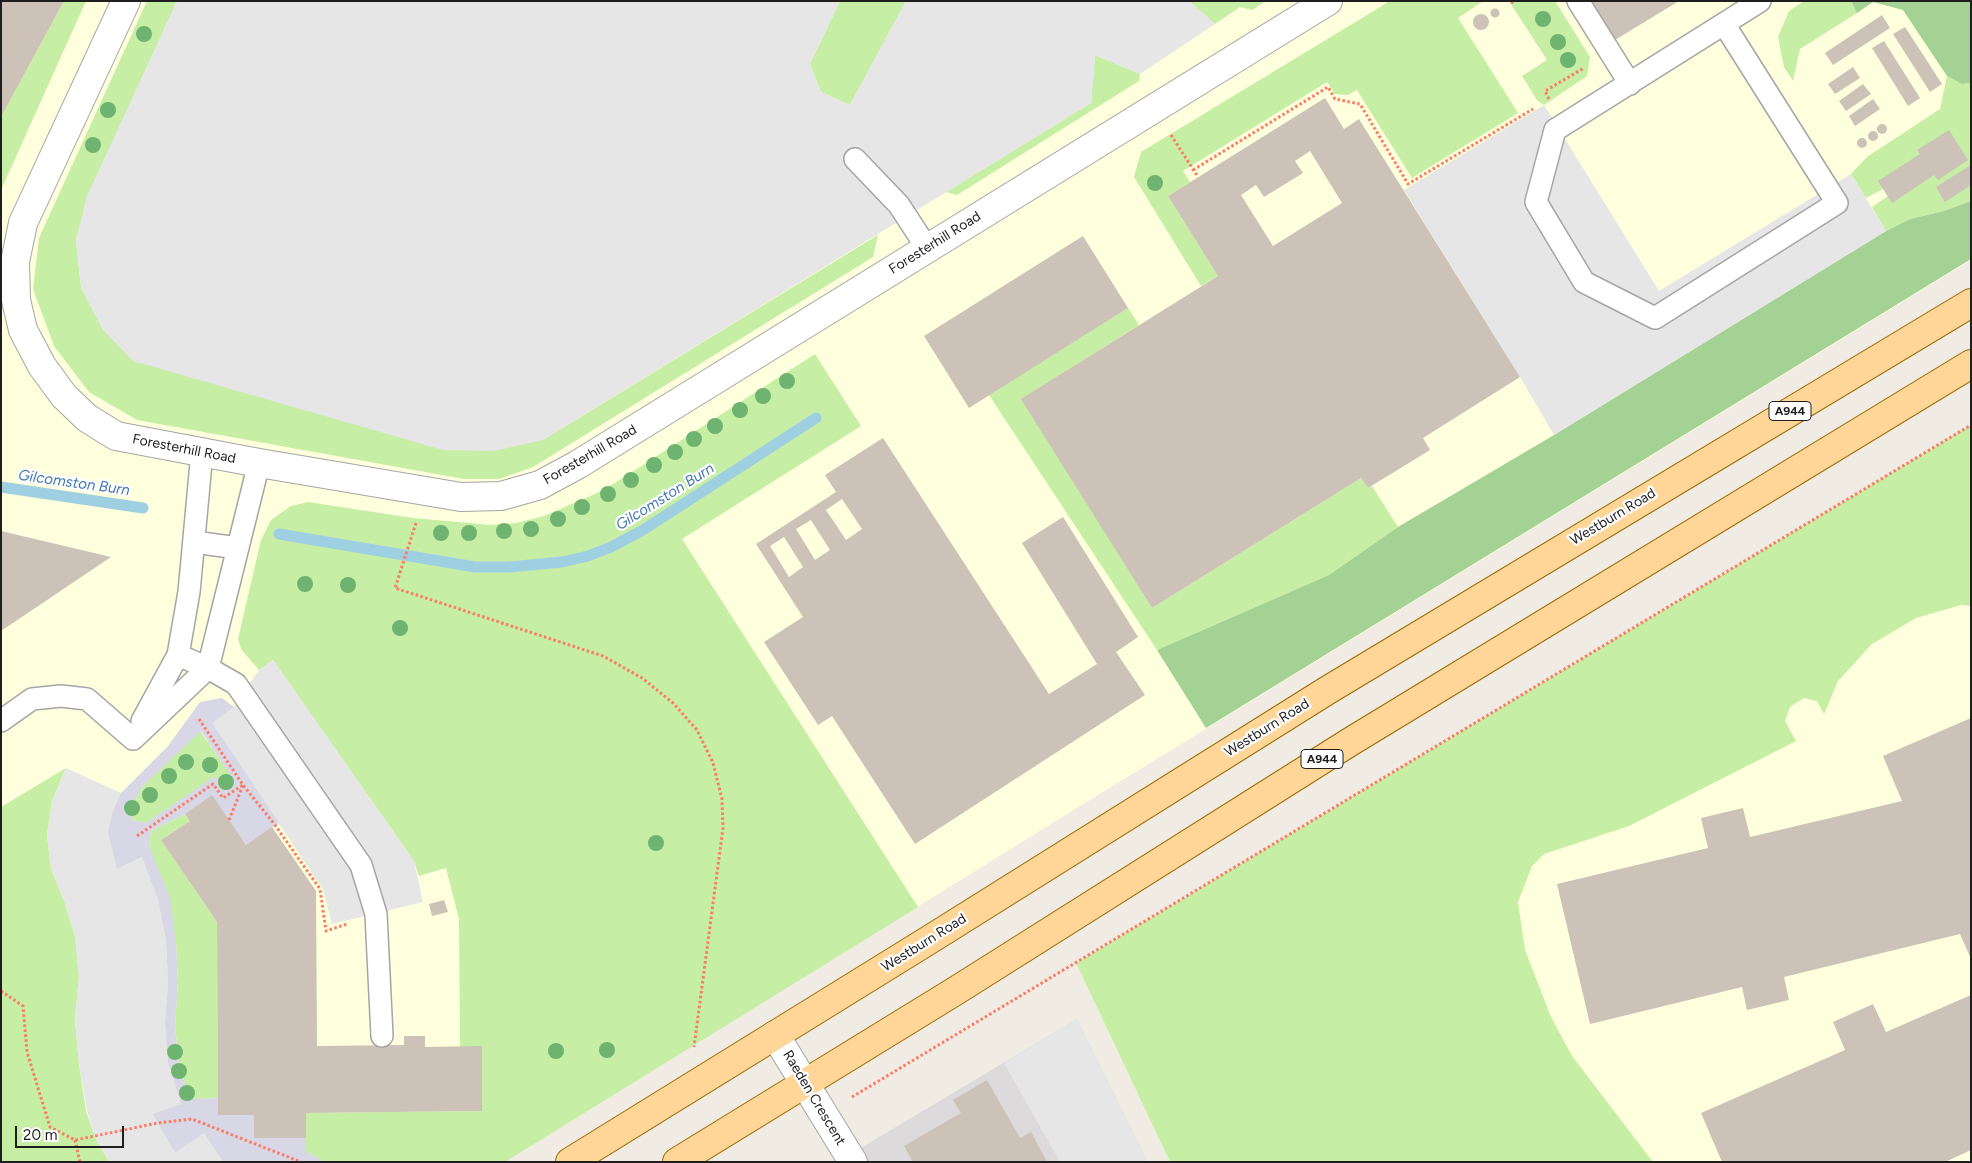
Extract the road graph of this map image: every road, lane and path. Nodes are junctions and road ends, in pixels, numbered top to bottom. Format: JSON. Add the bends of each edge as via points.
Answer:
{"nodes":[{"id":1,"x":126,"y":1,"type":"edge"},
{"id":2,"x":1328,"y":1,"type":"edge"},
{"id":3,"x":1578,"y":1,"type":"edge"},
{"id":4,"x":1760,"y":1,"type":"edge"},
{"id":5,"x":1724,"y":24,"type":"junction"},
{"id":6,"x":1590,"y":64,"type":"dead end"},
{"id":7,"x":1630,"y":84,"type":"junction"},
{"id":8,"x":1170,"y":134,"type":"dead end"},
{"id":9,"x":855,"y":160,"type":"dead end"},
{"id":10,"x":1193,"y":170,"type":"junction"},
{"id":11,"x":1198,"y":177,"type":"dead end"},
{"id":12,"x":927,"y":248,"type":"junction"},
{"id":13,"x":1971,"y":303,"type":"edge"},
{"id":14,"x":1971,"y":364,"type":"edge"},
{"id":15,"x":1971,"y":425,"type":"edge"},
{"id":16,"x":202,"y":452,"type":"junction"},
{"id":17,"x":259,"y":464,"type":"junction"},
{"id":18,"x":412,"y":535,"type":"dead end"},
{"id":19,"x":194,"y":542,"type":"junction"},
{"id":20,"x":238,"y":548,"type":"junction"},
{"id":21,"x":178,"y":655,"type":"junction"},
{"id":22,"x":208,"y":668,"type":"junction"},
{"id":23,"x":199,"y":719,"type":"dead end"},
{"id":24,"x":1,"y":721,"type":"edge"},
{"id":25,"x":133,"y":739,"type":"junction"},
{"id":26,"x":243,"y":785,"type":"junction"},
{"id":27,"x":229,"y":820,"type":"dead end"},
{"id":28,"x":137,"y":836,"type":"dead end"},
{"id":29,"x":376,"y":914,"type":"junction"},
{"id":30,"x":1,"y":991,"type":"edge"},
{"id":31,"x":775,"y":1035,"type":"junction"},
{"id":32,"x":382,"y":1036,"type":"dead end"},
{"id":33,"x":806,"y":1083,"type":"junction"},
{"id":34,"x":689,"y":1089,"type":"junction"},
{"id":35,"x":823,"y":1114,"type":"junction"},
{"id":36,"x":254,"y":1138,"type":"dead end"},
{"id":37,"x":75,"y":1140,"type":"junction"},
{"id":38,"x":251,"y":1142,"type":"junction"},
{"id":39,"x":80,"y":1162,"type":"edge"},
{"id":40,"x":301,"y":1162,"type":"edge"},
{"id":41,"x":570,"y":1162,"type":"edge"},
{"id":42,"x":676,"y":1162,"type":"edge"},
{"id":43,"x":853,"y":1162,"type":"edge"}],
"edges":[{"from":1,"to":16,"type":"street","name":"Foresterhill Road","via":[[24,223],[15,262],[16,300],[23,330],[42,366],[64,396],[87,418],[116,436]]},
{"from":2,"to":12,"type":"street","name":"Foresterhill Road"},
{"from":3,"to":7,"type":"lane"},
{"from":4,"to":5,"type":"lane"},
{"from":5,"to":7,"type":"lane"},
{"from":5,"to":7,"type":"lane","via":[[1837,203],[1655,318],[1584,282],[1536,202],[1555,130]]},
{"from":6,"to":10,"type":"path","via":[[1545,91],[1550,99],[1408,184],[1360,104],[1335,99],[1328,88]]},
{"from":8,"to":10,"type":"path"},
{"from":9,"to":12,"type":"lane","via":[[899,205]]},
{"from":10,"to":11,"type":"path"},
{"from":12,"to":17,"type":"street","name":"Foresterhill Road","via":[[540,485],[500,496],[461,497]]},
{"from":13,"to":31,"type":"main road","name":"Westburn Road","number":"A944","via":[[1328,690]]},
{"from":14,"to":33,"type":"main road","number":"A944","via":[[1358,736]]},
{"from":15,"to":35,"type":"path"},
{"from":16,"to":17,"type":"street","name":"Foresterhill Road"},
{"from":16,"to":19,"type":"lane"},
{"from":17,"to":20,"type":"lane"},
{"from":18,"to":34,"type":"path","via":[[395,588],[603,656],[642,678],[674,703],[697,730],[713,763],[722,799],[723,828]]},
{"from":19,"to":20,"type":"lane"},
{"from":19,"to":21,"type":"lane"},
{"from":20,"to":22,"type":"lane"},
{"from":21,"to":22,"type":"lane"},
{"from":21,"to":25,"type":"lane"},
{"from":22,"to":25,"type":"lane"},
{"from":22,"to":29,"type":"lane","via":[[236,684],[361,865]]},
{"from":23,"to":26,"type":"path"},
{"from":24,"to":25,"type":"lane","via":[[32,699],[61,696],[88,699]]},
{"from":26,"to":27,"type":"path"},
{"from":26,"to":28,"type":"path","via":[[223,798],[213,784]]},
{"from":26,"to":29,"type":"path","via":[[320,889],[326,931]]},
{"from":29,"to":32,"type":"lane"},
{"from":30,"to":37,"type":"path","via":[[23,1006],[27,1052],[50,1127]]},
{"from":31,"to":33,"type":"street","name":"Raeden Crescent"},
{"from":31,"to":34,"type":"main road","name":"Westburn Road","number":"A944"},
{"from":33,"to":35,"type":"street","name":"Raeden Crescent"},
{"from":33,"to":42,"type":"main road","number":"A944"},
{"from":34,"to":41,"type":"main road","name":"Westburn Road","number":"A944"},
{"from":35,"to":43,"type":"street","name":"Raeden Crescent"},
{"from":36,"to":38,"type":"path"},
{"from":37,"to":38,"type":"path","via":[[192,1119]]},
{"from":37,"to":39,"type":"path"},
{"from":38,"to":40,"type":"path"}]}
